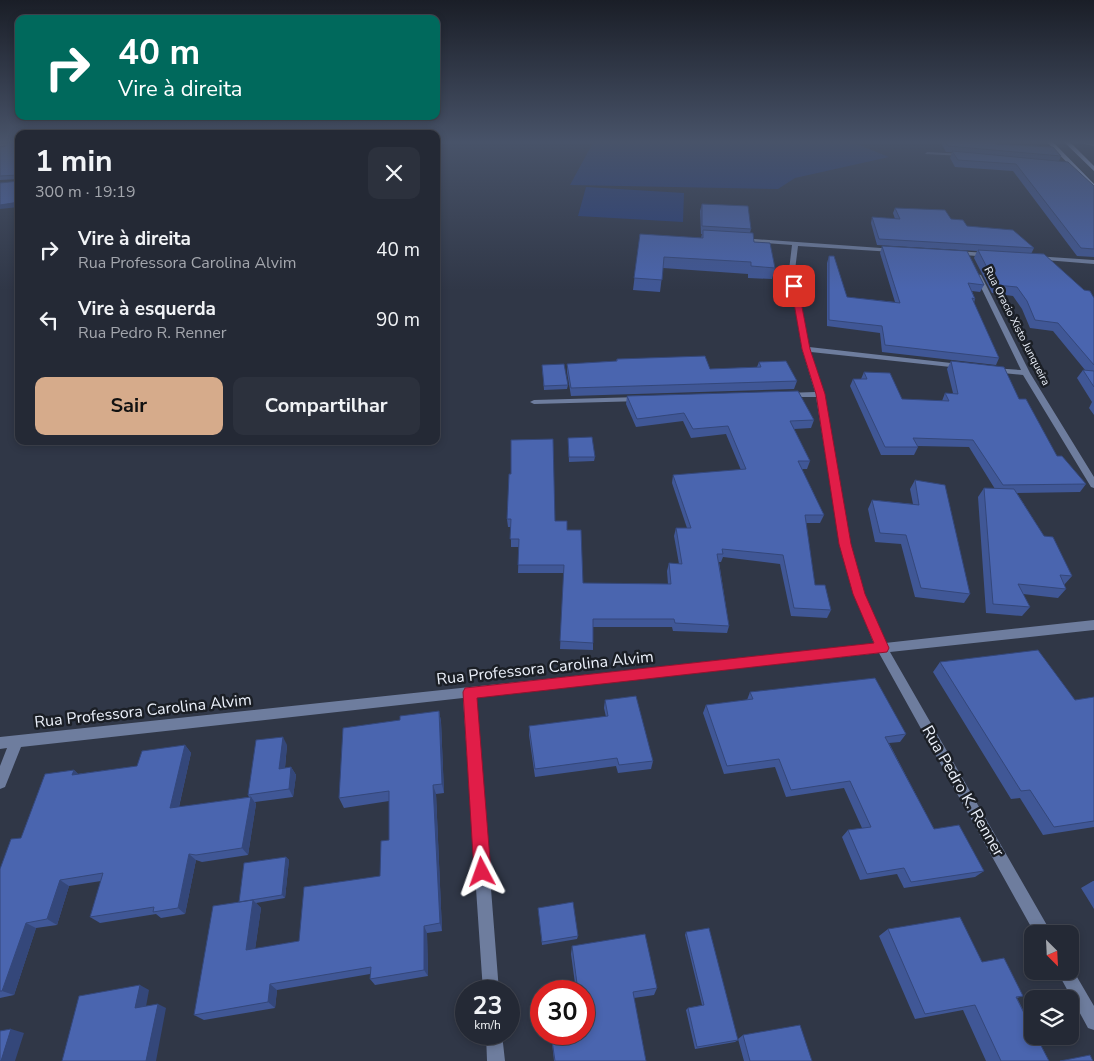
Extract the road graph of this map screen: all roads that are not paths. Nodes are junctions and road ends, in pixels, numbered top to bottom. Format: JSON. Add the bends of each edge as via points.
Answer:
{"nodes":[{"id":1,"x":737,"y":240,"type":"edge"},
{"id":2,"x":795,"y":244,"type":"junction"},
{"id":3,"x":900,"y":250,"type":"edge"},
{"id":4,"x":948,"y":253,"type":"edge"},
{"id":5,"x":967,"y":254,"type":"junction"},
{"id":6,"x":996,"y":256,"type":"edge"},
{"id":7,"x":1024,"y":258,"type":"edge"},
{"id":8,"x":972,"y":262,"type":"edge"},
{"id":9,"x":1094,"y":262,"type":"edge"},
{"id":10,"x":976,"y":271,"type":"edge"},
{"id":11,"x":806,"y":349,"type":"junction"},
{"id":12,"x":969,"y":367,"type":"edge"},
{"id":13,"x":988,"y":369,"type":"edge"},
{"id":14,"x":1026,"y":373,"type":"junction"},
{"id":15,"x":820,"y":394,"type":"junction"},
{"id":16,"x":781,"y":395,"type":"edge"},
{"id":17,"x":652,"y":399,"type":"edge"},
{"id":18,"x":534,"y":402,"type":"dead end"},
{"id":19,"x":1094,"y":485,"type":"edge"},
{"id":20,"x":1094,"y":625,"type":"edge"},
{"id":21,"x":882,"y":648,"type":"junction"},
{"id":22,"x":470,"y":692,"type":"junction"},
{"id":23,"x":17,"y":741,"type":"junction"},
{"id":24,"x":0,"y":743,"type":"edge"},
{"id":25,"x":0,"y":782,"type":"edge"},
{"id":26,"x":1039,"y":925,"type":"edge"},
{"id":27,"x":490,"y":980,"type":"edge"},
{"id":28,"x":1071,"y":980,"type":"edge"},
{"id":29,"x":1094,"y":1022,"type":"edge"},
{"id":30,"x":495,"y":1045,"type":"edge"},
{"id":31,"x":496,"y":1061,"type":"edge"}],
"edges":[{"from":1,"to":2,"type":"street"},
{"from":2,"to":3,"type":"street"},
{"from":2,"to":11,"type":"street","name":"Rua Pedro K. Renner","via":[[792,270]]},
{"from":4,"to":5,"type":"street"},
{"from":5,"to":6,"type":"street"},
{"from":5,"to":8,"type":"street","name":"Rua Oracio Xisto Junqueira"},
{"from":7,"to":9,"type":"street"},
{"from":10,"to":14,"type":"street","name":"Rua Oracio Xisto Junqueira"},
{"from":11,"to":12,"type":"street"},
{"from":11,"to":15,"type":"street","name":"Rua Pedro K. Renner"},
{"from":13,"to":14,"type":"street"},
{"from":14,"to":19,"type":"street","name":"Rua Oracio Xisto Junqueira"},
{"from":15,"to":16,"type":"street"},
{"from":15,"to":21,"type":"street","name":"Rua Pedro K. Renner","via":[[845,544],[859,594]]},
{"from":17,"to":18,"type":"street"},
{"from":20,"to":21,"type":"street","name":"Rua Professora Carolina Alvim"},
{"from":21,"to":22,"type":"street","name":"Rua Professora Carolina Alvim"},
{"from":21,"to":26,"type":"street","name":"Rua Pedro K. Renner"},
{"from":22,"to":23,"type":"street","name":"Rua Professora Carolina Alvim"},
{"from":22,"to":27,"type":"street"},
{"from":23,"to":24,"type":"street","name":"Rua Professora Carolina Alvim"},
{"from":23,"to":25,"type":"street"},
{"from":28,"to":29,"type":"street"},
{"from":30,"to":31,"type":"street"}]}
